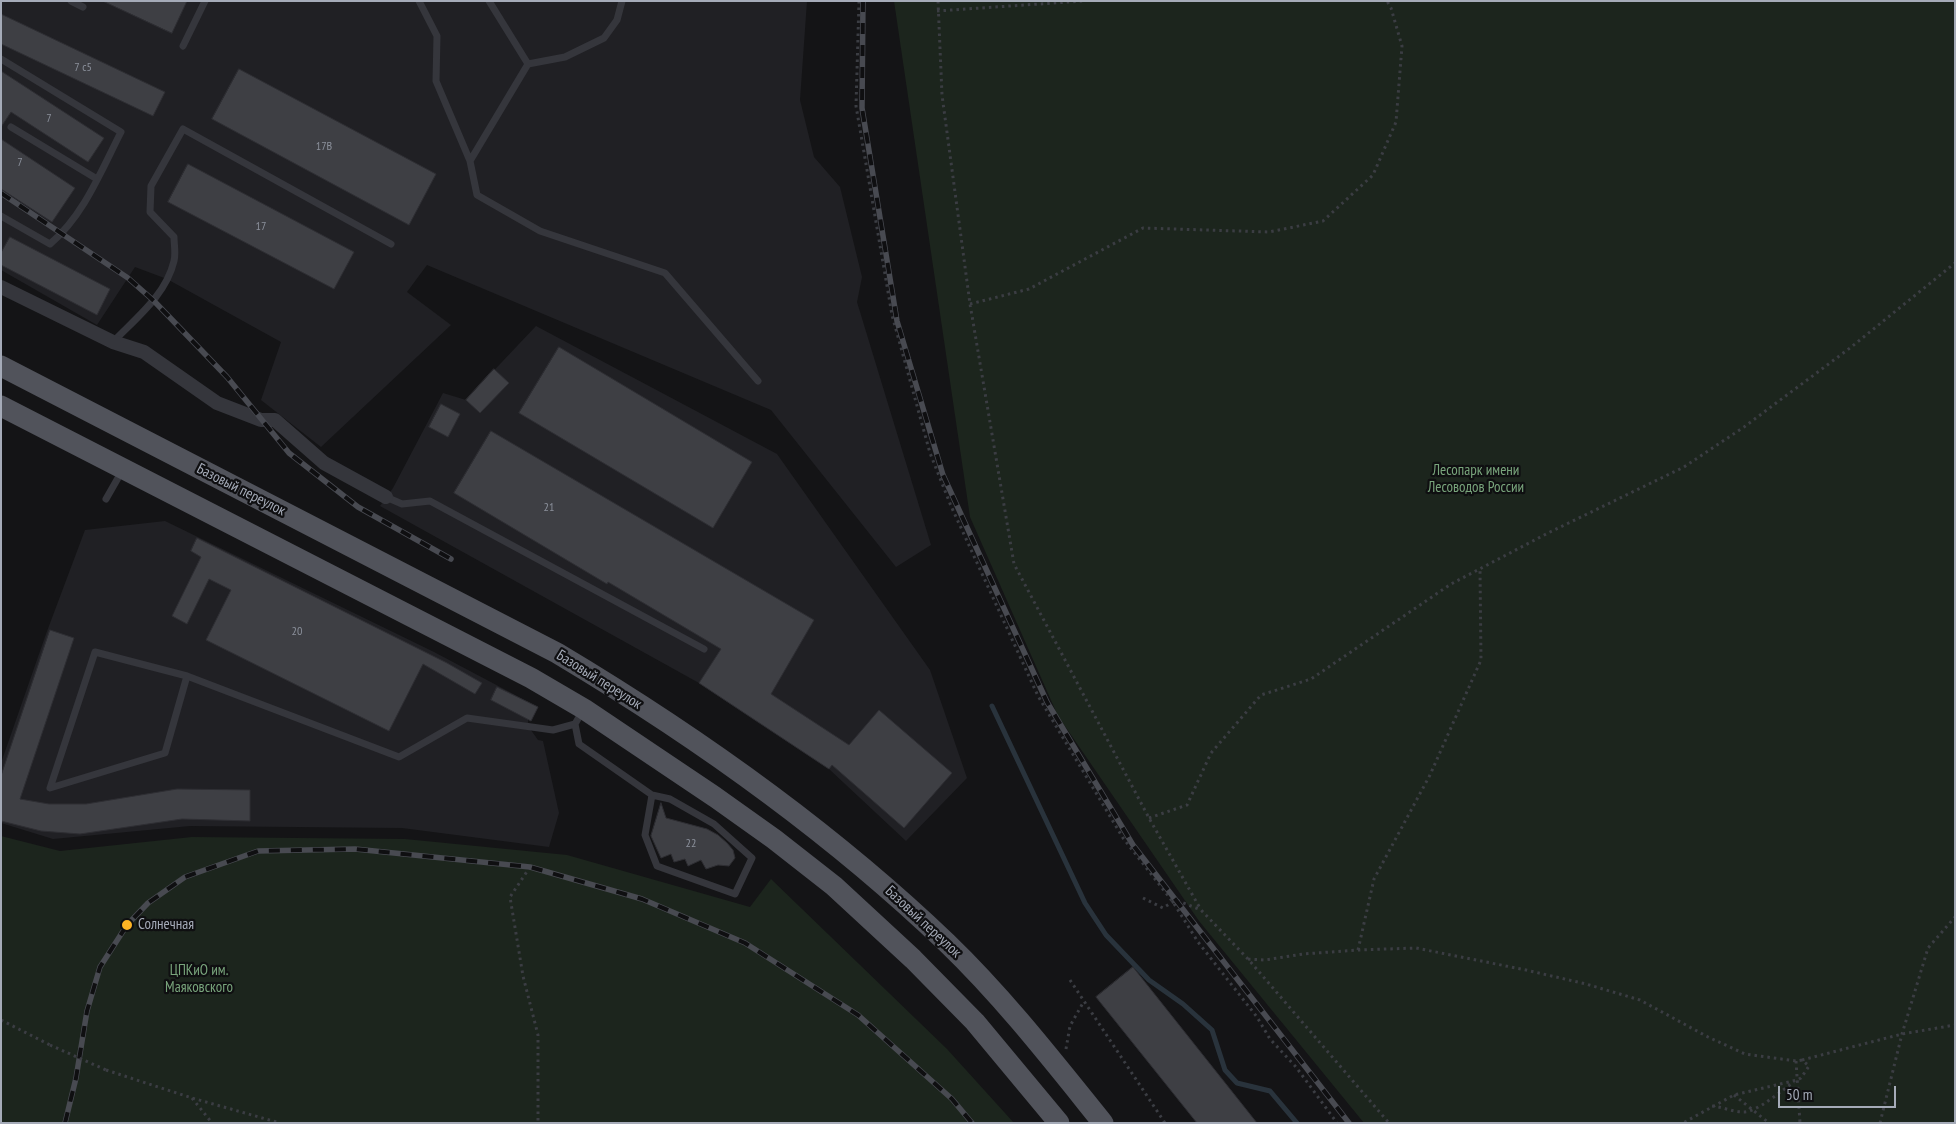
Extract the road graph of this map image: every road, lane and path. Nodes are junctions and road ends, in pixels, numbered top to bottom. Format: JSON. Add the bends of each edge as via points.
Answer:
{"nodes":[{"id":1,"x":71,"y":1,"type":"edge"},
{"id":2,"x":206,"y":1,"type":"edge"},
{"id":3,"x":419,"y":1,"type":"edge"},
{"id":4,"x":489,"y":1,"type":"edge"},
{"id":5,"x":622,"y":1,"type":"edge"},
{"id":6,"x":859,"y":1,"type":"edge"},
{"id":7,"x":938,"y":1,"type":"edge"},
{"id":8,"x":1083,"y":1,"type":"edge"},
{"id":9,"x":1387,"y":1,"type":"edge"},
{"id":10,"x":83,"y":7,"type":"dead end"},
{"id":11,"x":937,"y":11,"type":"junction"},
{"id":12,"x":183,"y":46,"type":"dead end"},
{"id":13,"x":1,"y":59,"type":"edge"},
{"id":14,"x":528,"y":64,"type":"junction"},
{"id":15,"x":12,"y":127,"type":"dead end"},
{"id":16,"x":470,"y":161,"type":"junction"},
{"id":17,"x":97,"y":179,"type":"junction"},
{"id":18,"x":1,"y":216,"type":"edge"},
{"id":19,"x":391,"y":244,"type":"dead end"},
{"id":20,"x":1955,"y":262,"type":"edge"},
{"id":21,"x":1,"y":287,"type":"edge"},
{"id":22,"x":970,"y":304,"type":"junction"},
{"id":23,"x":113,"y":342,"type":"junction"},
{"id":24,"x":1,"y":366,"type":"edge"},
{"id":25,"x":758,"y":381,"type":"dead end"},
{"id":26,"x":1,"y":406,"type":"edge"},
{"id":27,"x":123,"y":469,"type":"junction"},
{"id":28,"x":386,"y":497,"type":"joint"},
{"id":29,"x":106,"y":499,"type":"dead end"},
{"id":30,"x":1480,"y":569,"type":"junction"},
{"id":31,"x":704,"y":649,"type":"dead end"},
{"id":32,"x":187,"y":676,"type":"junction"},
{"id":33,"x":579,"y":717,"type":"junction"},
{"id":34,"x":652,"y":795,"type":"junction"},
{"id":35,"x":1149,"y":818,"type":"junction"},
{"id":36,"x":530,"y":867,"type":"dead end"},
{"id":37,"x":1143,"y":898,"type":"dead end"},
{"id":38,"x":1173,"y":902,"type":"junction"},
{"id":39,"x":1200,"y":910,"type":"junction"},
{"id":40,"x":1955,"y":917,"type":"edge"},
{"id":41,"x":1358,"y":950,"type":"junction"},
{"id":42,"x":1248,"y":959,"type":"junction"},
{"id":43,"x":1070,"y":980,"type":"dead end"},
{"id":44,"x":1084,"y":1000,"type":"junction"},
{"id":45,"x":1,"y":1020,"type":"edge"},
{"id":46,"x":1955,"y":1025,"type":"edge"},
{"id":47,"x":1902,"y":1034,"type":"junction"},
{"id":48,"x":1065,"y":1050,"type":"dead end"},
{"id":49,"x":1796,"y":1061,"type":"junction"},
{"id":50,"x":1797,"y":1080,"type":"junction"},
{"id":51,"x":1734,"y":1095,"type":"junction"},
{"id":52,"x":192,"y":1098,"type":"junction"},
{"id":53,"x":1712,"y":1106,"type":"junction"},
{"id":54,"x":1753,"y":1110,"type":"junction"},
{"id":55,"x":212,"y":1123,"type":"edge"},
{"id":56,"x":280,"y":1123,"type":"edge"},
{"id":57,"x":538,"y":1123,"type":"edge"},
{"id":58,"x":1059,"y":1123,"type":"edge"},
{"id":59,"x":1103,"y":1123,"type":"edge"},
{"id":60,"x":1165,"y":1123,"type":"edge"},
{"id":61,"x":1337,"y":1123,"type":"edge"},
{"id":62,"x":1389,"y":1123,"type":"edge"},
{"id":63,"x":1683,"y":1123,"type":"edge"},
{"id":64,"x":1768,"y":1123,"type":"edge"},
{"id":65,"x":1800,"y":1123,"type":"edge"},
{"id":66,"x":1880,"y":1123,"type":"edge"}],
"edges":[{"from":1,"to":10,"type":"lane"},
{"from":2,"to":12,"type":"lane"},
{"from":3,"to":16,"type":"lane","via":[[437,36],[436,81]]},
{"from":4,"to":14,"type":"lane"},
{"from":5,"to":14,"type":"lane","via":[[617,20],[604,38],[565,57]]},
{"from":6,"to":38,"type":"path","via":[[856,106],[892,315],[930,453],[1038,696],[1123,838]]},
{"from":7,"to":11,"type":"path"},
{"from":8,"to":11,"type":"path"},
{"from":9,"to":22,"type":"path","via":[[1402,46],[1396,122],[1373,175],[1323,221],[1268,232],[1142,228],[1029,289]]},
{"from":11,"to":22,"type":"path","via":[[942,95]]},
{"from":13,"to":17,"type":"lane","via":[[121,132]]},
{"from":14,"to":16,"type":"lane"},
{"from":15,"to":17,"type":"lane"},
{"from":16,"to":25,"type":"lane","via":[[477,194],[540,231],[665,274]]},
{"from":17,"to":18,"type":"lane","via":[[79,212],[50,244]]},
{"from":19,"to":23,"type":"lane","via":[[183,129],[151,186],[150,212],[174,237],[174,260],[154,300]]},
{"from":20,"to":30,"type":"path","via":[[1850,348],[1744,427],[1684,466]]},
{"from":21,"to":23,"type":"street"},
{"from":22,"to":35,"type":"path","via":[[1014,564]]},
{"from":23,"to":28,"type":"street","via":[[144,352],[217,403],[261,420],[275,420],[324,463]]},
{"from":24,"to":59,"type":"main road","name":"Базовый переулок","via":[[557,653],[765,789],[884,886],[948,944],[994,992]]},
{"from":26,"to":27,"type":"main road"},
{"from":27,"to":29,"type":"lane"},
{"from":27,"to":33,"type":"main road","via":[[531,678]]},
{"from":28,"to":31,"type":"lane","via":[[402,504],[430,501]]},
{"from":30,"to":35,"type":"path","via":[[1451,584],[1311,680],[1261,695],[1211,753],[1187,805]]},
{"from":30,"to":41,"type":"path","via":[[1480,660],[1430,775],[1374,879]]},
{"from":32,"to":32,"type":"lane","via":[[165,752],[50,788],[95,652]]},
{"from":32,"to":33,"type":"lane","via":[[399,757],[467,718],[553,730]]},
{"from":33,"to":34,"type":"lane","via":[[579,744]]},
{"from":33,"to":58,"type":"main road","via":[[722,802],[834,886],[975,1022]]},
{"from":34,"to":34,"type":"lane","via":[[670,799],[714,824],[752,858],[735,894],[657,866],[645,835]]},
{"from":35,"to":39,"type":"path"},
{"from":36,"to":57,"type":"path","via":[[510,897],[523,976],[538,1035]]},
{"from":37,"to":38,"type":"path","via":[[1163,908]]},
{"from":38,"to":39,"type":"path","via":[[1176,900]]},
{"from":38,"to":61,"type":"path","via":[[1198,942]]},
{"from":39,"to":42,"type":"path"},
{"from":40,"to":47,"type":"path","via":[[1928,948]]},
{"from":41,"to":42,"type":"path"},
{"from":41,"to":49,"type":"path","via":[[1416,948],[1586,984],[1640,1000],[1745,1054]]},
{"from":42,"to":62,"type":"path"},
{"from":43,"to":44,"type":"path"},
{"from":44,"to":48,"type":"path","via":[[1070,1026]]},
{"from":44,"to":60,"type":"path"},
{"from":45,"to":52,"type":"path","bridge":true,"via":[[106,1070]]},
{"from":46,"to":47,"type":"path"},
{"from":47,"to":49,"type":"path"},
{"from":47,"to":66,"type":"path"},
{"from":49,"to":50,"type":"path"},
{"from":49,"to":50,"type":"path","via":[[1802,1060],[1809,1066]]},
{"from":50,"to":51,"type":"path"},
{"from":50,"to":54,"type":"path"},
{"from":50,"to":65,"type":"path"},
{"from":51,"to":53,"type":"path"},
{"from":51,"to":54,"type":"path"},
{"from":52,"to":55,"type":"path"},
{"from":52,"to":56,"type":"path"},
{"from":53,"to":54,"type":"path","via":[[1740,1112]]},
{"from":53,"to":63,"type":"path"},
{"from":54,"to":64,"type":"path"}]}
